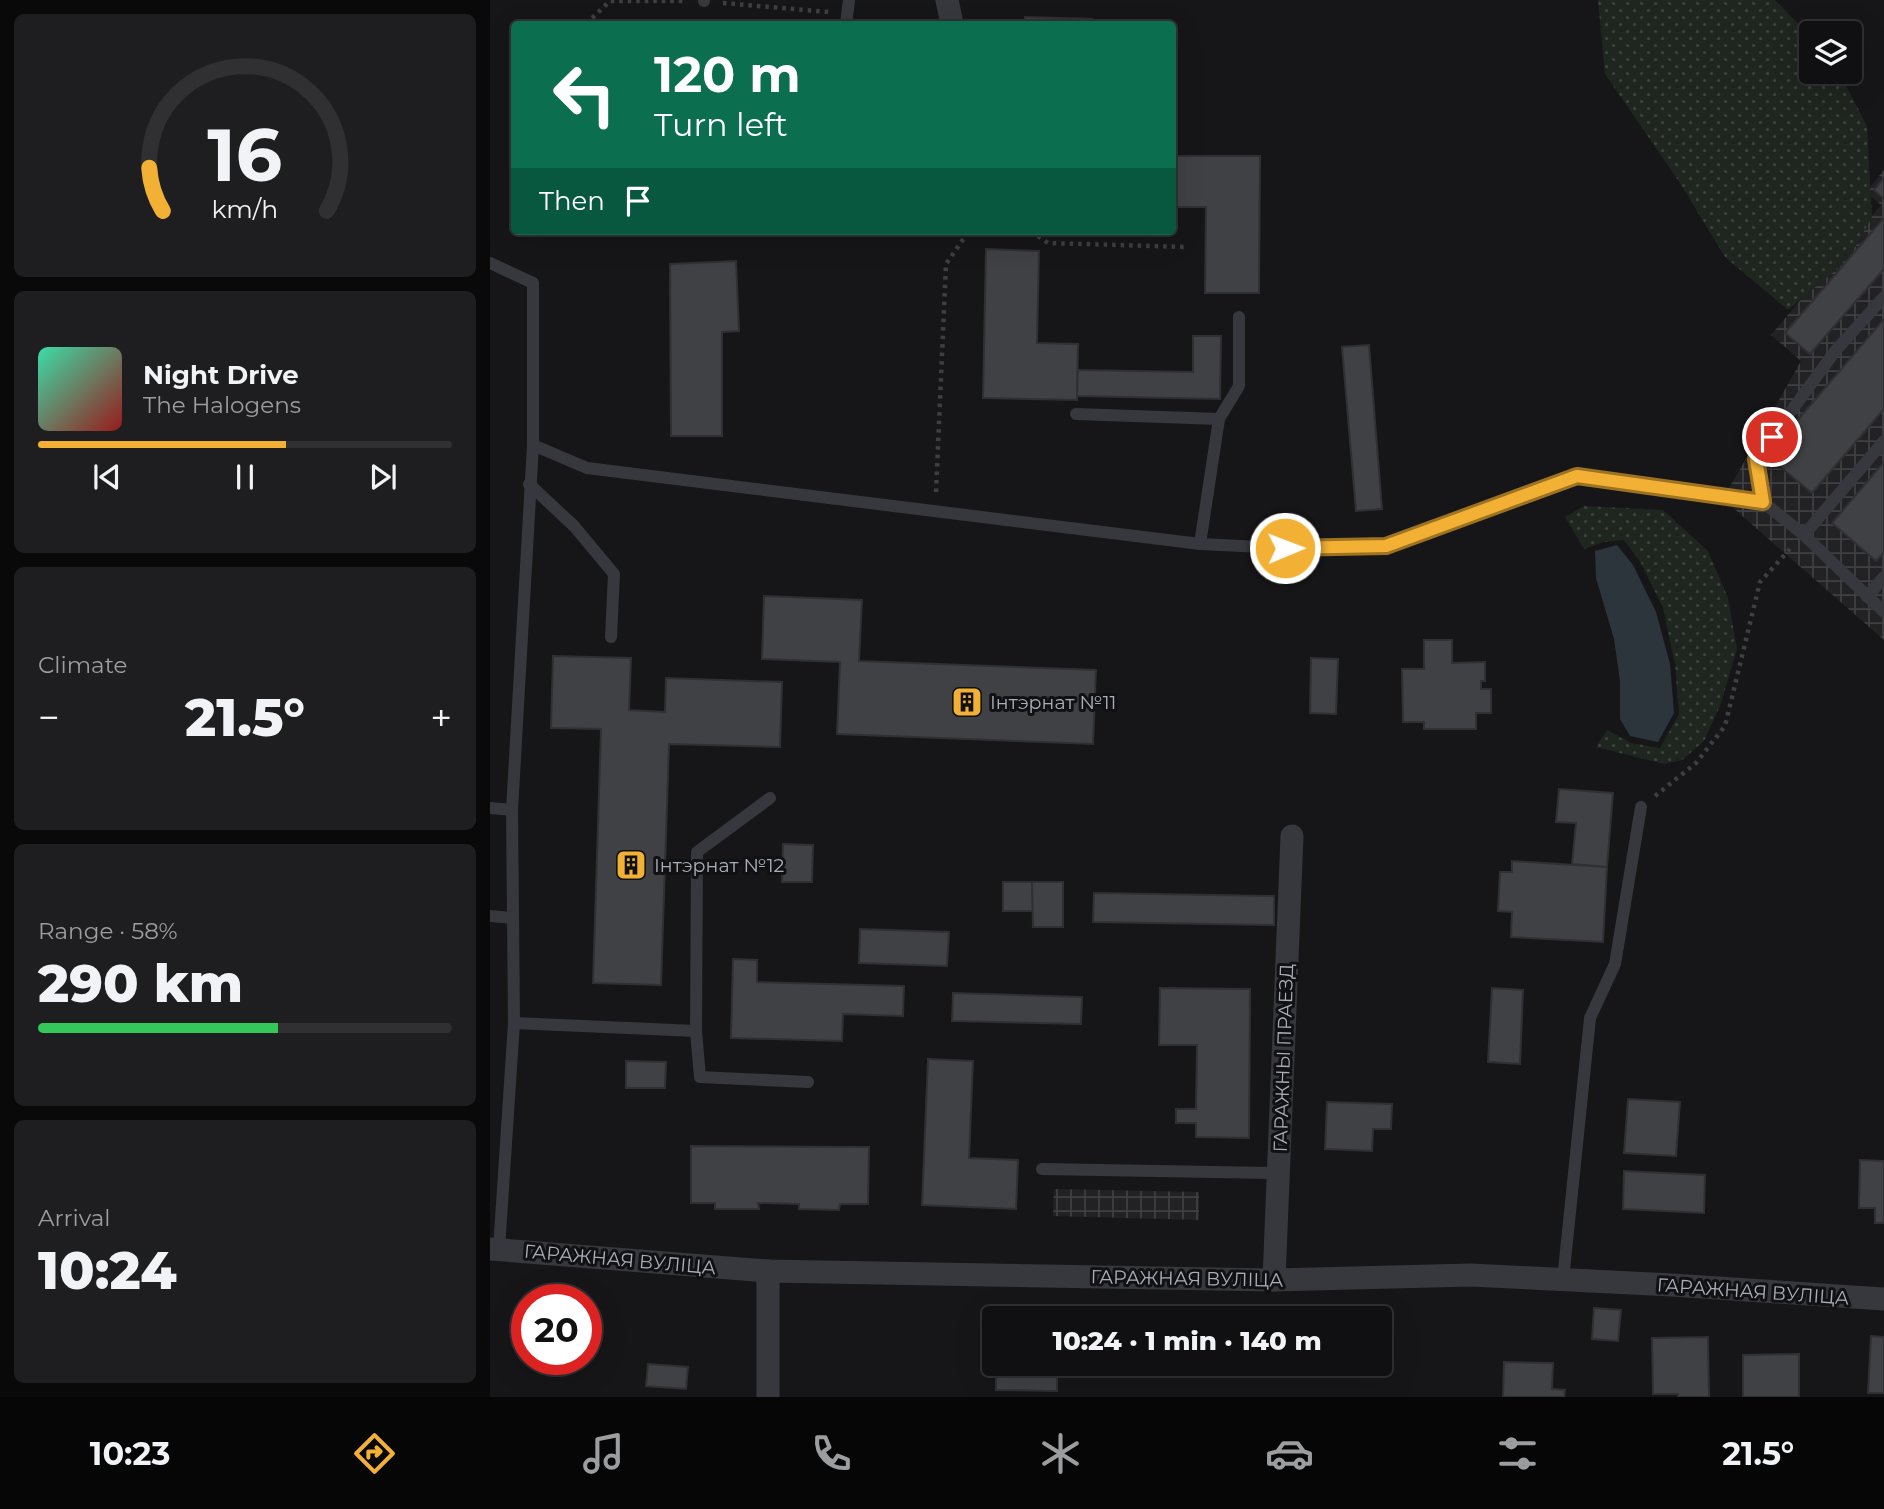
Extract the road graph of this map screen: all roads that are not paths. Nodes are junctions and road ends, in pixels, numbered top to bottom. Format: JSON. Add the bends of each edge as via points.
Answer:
{"nodes":[{"id":1,"x":849,"y":0,"type":"edge"},
{"id":2,"x":947,"y":0,"type":"edge"},
{"id":3,"x":846,"y":21,"type":"edge"},
{"id":4,"x":951,"y":21,"type":"edge"},
{"id":5,"x":490,"y":263,"type":"edge"},
{"id":6,"x":1884,"y":297,"type":"edge"},
{"id":7,"x":1239,"y":317,"type":"dead end"},
{"id":8,"x":1076,"y":414,"type":"dead end"},
{"id":9,"x":1219,"y":419,"type":"junction"},
{"id":10,"x":1884,"y":441,"type":"edge"},
{"id":11,"x":533,"y":445,"type":"junction"},
{"id":12,"x":529,"y":484,"type":"junction"},
{"id":13,"x":1763,"y":502,"type":"junction"},
{"id":14,"x":1804,"y":535,"type":"junction"},
{"id":15,"x":1200,"y":544,"type":"junction"},
{"id":16,"x":1884,"y":576,"type":"edge"},
{"id":17,"x":1867,"y":597,"type":"junction"},
{"id":18,"x":1884,"y":612,"type":"edge"},
{"id":19,"x":611,"y":637,"type":"dead end"},
{"id":20,"x":770,"y":797,"type":"dead end"},
{"id":21,"x":1641,"y":807,"type":"road end"},
{"id":22,"x":490,"y":808,"type":"edge"},
{"id":23,"x":512,"y":810,"type":"junction"},
{"id":24,"x":1292,"y":836,"type":"dead end"},
{"id":25,"x":490,"y":916,"type":"edge"},
{"id":26,"x":513,"y":918,"type":"junction"},
{"id":27,"x":514,"y":1023,"type":"junction"},
{"id":28,"x":696,"y":1031,"type":"junction"},
{"id":29,"x":808,"y":1082,"type":"dead end"},
{"id":30,"x":1042,"y":1169,"type":"dead end"},
{"id":31,"x":1279,"y":1173,"type":"junction"},
{"id":32,"x":495,"y":1249,"type":"edge"},
{"id":33,"x":768,"y":1270,"type":"junction"},
{"id":34,"x":1274,"y":1280,"type":"junction"},
{"id":35,"x":1563,"y":1280,"type":"junction"},
{"id":36,"x":1884,"y":1299,"type":"edge"},
{"id":37,"x":768,"y":1397,"type":"edge"}],
"edges":[{"from":1,"to":3,"type":"lane"},
{"from":2,"to":4,"type":"street"},
{"from":5,"to":11,"type":"lane","via":[[533,283]]},
{"from":6,"to":13,"type":"lane","via":[[1836,349],[1756,459]]},
{"from":7,"to":9,"type":"lane","via":[[1239,386]]},
{"from":8,"to":9,"type":"lane"},
{"from":9,"to":15,"type":"lane"},
{"from":10,"to":14,"type":"lane"},
{"from":11,"to":12,"type":"lane"},
{"from":11,"to":15,"type":"lane","via":[[587,468]]},
{"from":12,"to":19,"type":"lane","via":[[574,526],[614,574]]},
{"from":12,"to":23,"type":"lane"},
{"from":13,"to":14,"type":"lane"},
{"from":13,"to":15,"type":"lane","via":[[1577,476],[1386,546]]},
{"from":14,"to":17,"type":"lane"},
{"from":16,"to":17,"type":"lane"},
{"from":17,"to":18,"type":"lane"},
{"from":20,"to":28,"type":"lane","via":[[697,852]]},
{"from":21,"to":35,"type":"lane","via":[[1615,964],[1590,1018]]},
{"from":22,"to":23,"type":"lane"},
{"from":23,"to":26,"type":"lane"},
{"from":24,"to":31,"type":"street","name":"ГАРАЖНЫ ПРАЕЗД"},
{"from":25,"to":26,"type":"lane"},
{"from":26,"to":27,"type":"lane"},
{"from":27,"to":28,"type":"lane"},
{"from":27,"to":32,"type":"lane"},
{"from":28,"to":29,"type":"lane","via":[[700,1077]]},
{"from":30,"to":31,"type":"lane"},
{"from":31,"to":34,"type":"street","name":"ГАРАЖНЫ ПРАЕЗД"},
{"from":32,"to":33,"type":"street","name":"ГАРАЖНАЯ ВУЛІЦА"},
{"from":33,"to":34,"type":"street","name":"ГАРАЖНАЯ ВУЛІЦА"},
{"from":33,"to":37,"type":"street"},
{"from":34,"to":35,"type":"street","name":"ГАРАЖНАЯ ВУЛІЦА","via":[[1471,1275]]},
{"from":35,"to":36,"type":"street","name":"ГАРАЖНАЯ ВУЛІЦА"}]}
